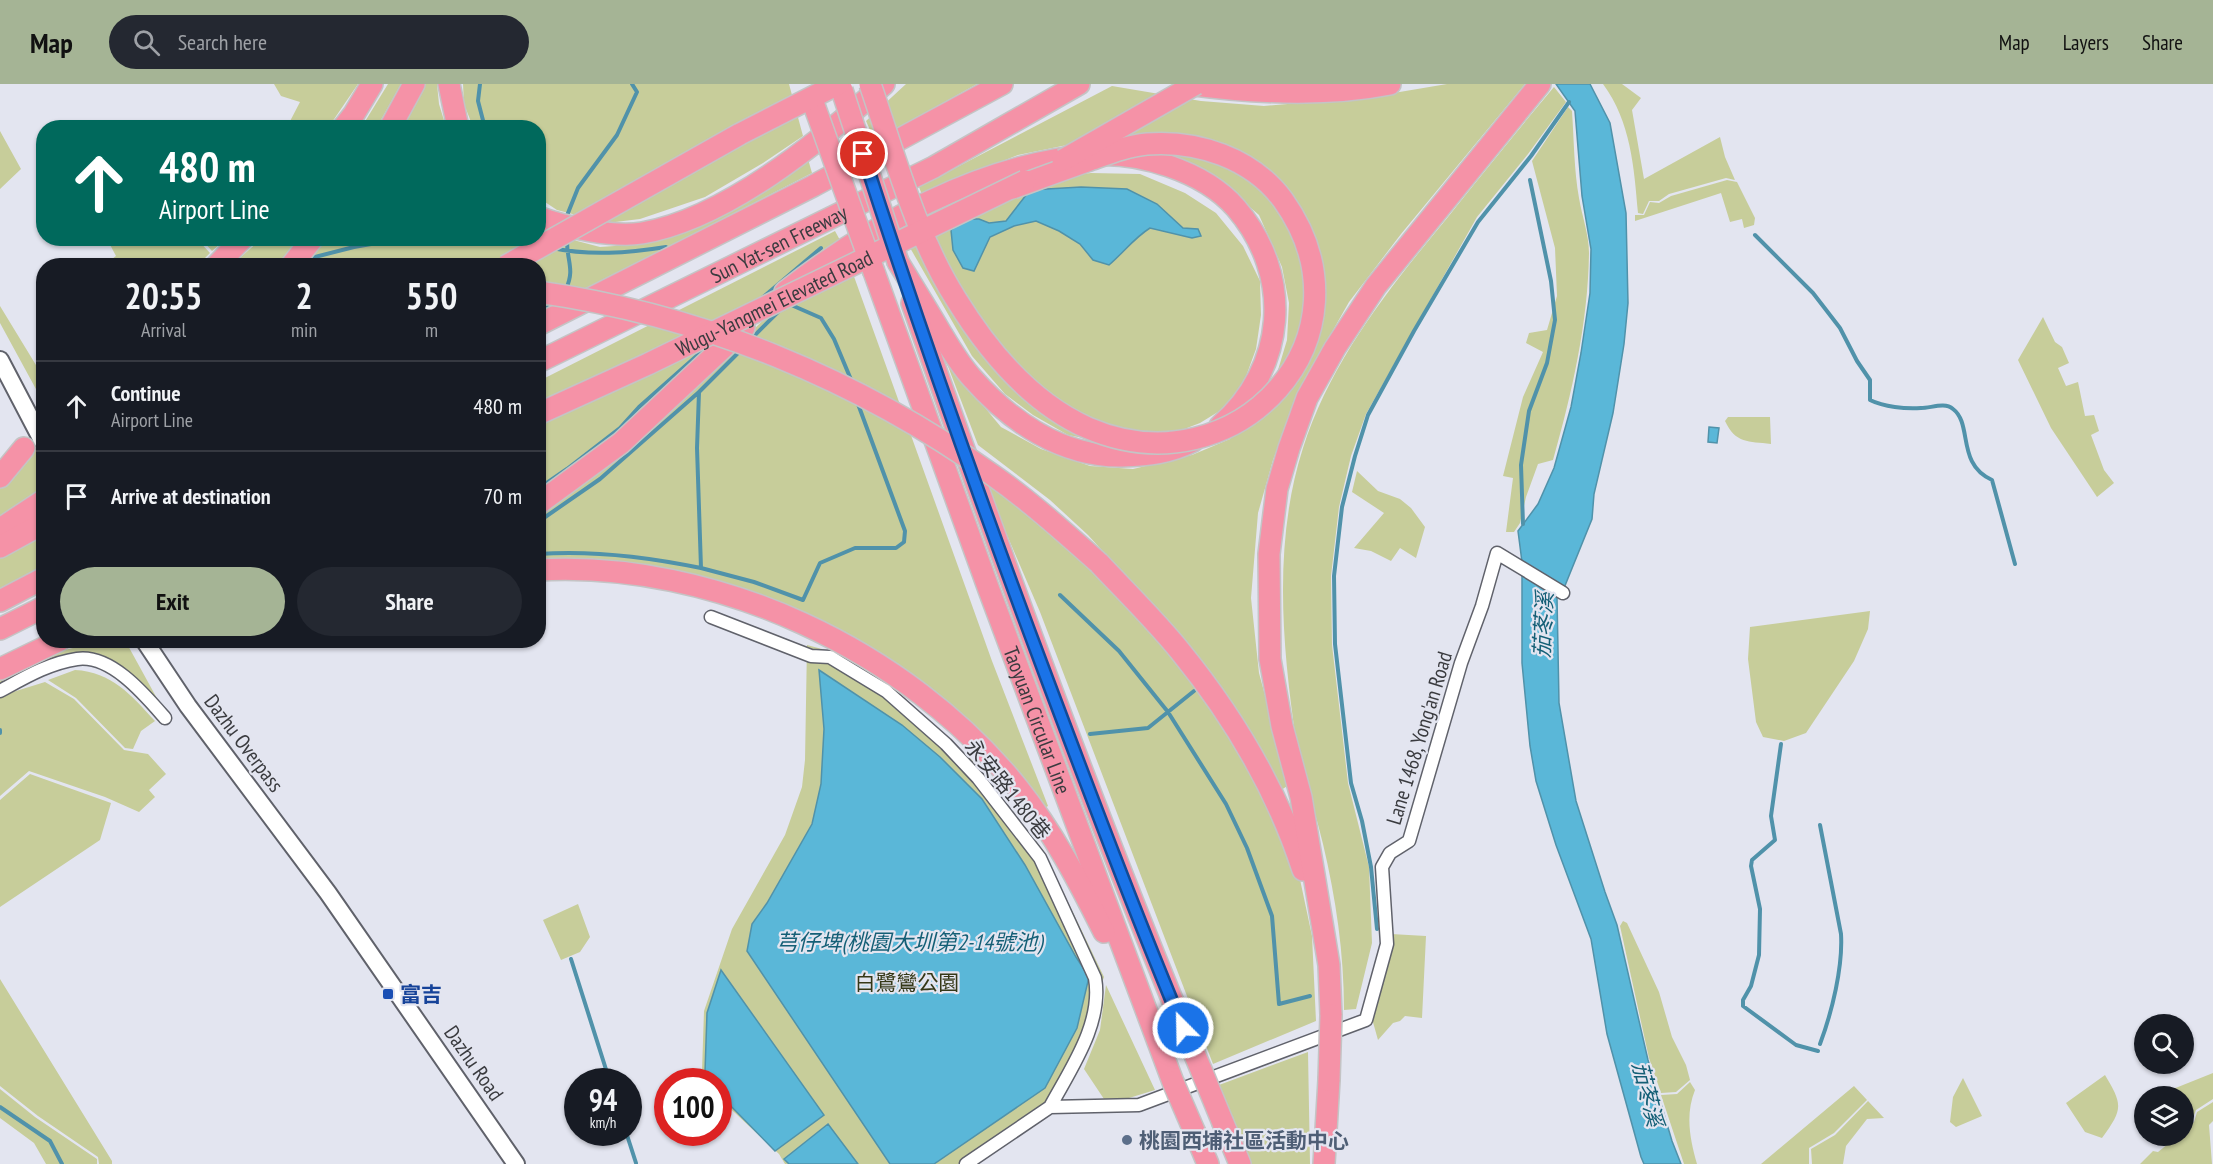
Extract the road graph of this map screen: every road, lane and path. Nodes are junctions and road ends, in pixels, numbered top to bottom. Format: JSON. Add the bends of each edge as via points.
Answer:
{"nodes":[{"id":1,"x":372,"y":84,"type":"edge"},
{"id":2,"x":414,"y":84,"type":"edge"},
{"id":3,"x":449,"y":84,"type":"edge"},
{"id":4,"x":806,"y":84,"type":"edge"},
{"id":5,"x":870,"y":84,"type":"edge"},
{"id":6,"x":884,"y":84,"type":"edge"},
{"id":7,"x":1002,"y":84,"type":"edge"},
{"id":8,"x":1079,"y":84,"type":"edge"},
{"id":9,"x":1187,"y":84,"type":"edge"},
{"id":10,"x":1196,"y":84,"type":"edge"},
{"id":11,"x":1390,"y":84,"type":"edge"},
{"id":12,"x":1540,"y":84,"type":"edge"},
{"id":13,"x":840,"y":86,"type":"edge"},
{"id":14,"x":349,"y":120,"type":"edge"},
{"id":15,"x":394,"y":120,"type":"edge"},
{"id":16,"x":456,"y":120,"type":"edge"},
{"id":17,"x":1013,"y":188,"type":"junction"},
{"id":18,"x":546,"y":220,"type":"edge"},
{"id":19,"x":546,"y":243,"type":"edge"},
{"id":20,"x":235,"y":246,"type":"edge"},
{"id":21,"x":307,"y":246,"type":"edge"},
{"id":22,"x":541,"y":246,"type":"edge"},
{"id":23,"x":224,"y":258,"type":"edge"},
{"id":24,"x":298,"y":258,"type":"edge"},
{"id":25,"x":520,"y":258,"type":"edge"},
{"id":26,"x":898,"y":262,"type":"junction"},
{"id":27,"x":546,"y":293,"type":"edge"},
{"id":28,"x":546,"y":321,"type":"edge"},
{"id":29,"x":546,"y":358,"type":"edge"},
{"id":30,"x":0,"y":360,"type":"edge"},
{"id":31,"x":546,"y":410,"type":"edge"},
{"id":32,"x":34,"y":446,"type":"edge"},
{"id":33,"x":0,"y":477,"type":"edge"},
{"id":34,"x":546,"y":498,"type":"edge"},
{"id":35,"x":36,"y":505,"type":"edge"},
{"id":36,"x":36,"y":527,"type":"edge"},
{"id":37,"x":0,"y":529,"type":"edge"},
{"id":38,"x":0,"y":547,"type":"edge"},
{"id":39,"x":546,"y":570,"type":"edge"},
{"id":40,"x":36,"y":582,"type":"edge"},
{"id":41,"x":1563,"y":593,"type":"dead end"},
{"id":42,"x":0,"y":601,"type":"edge"},
{"id":43,"x":36,"y":611,"type":"edge"},
{"id":44,"x":711,"y":617,"type":"dead end"},
{"id":45,"x":0,"y":629,"type":"edge"},
{"id":46,"x":36,"y":643,"type":"edge"},
{"id":47,"x":43,"y":648,"type":"edge"},
{"id":48,"x":149,"y":648,"type":"edge"},
{"id":49,"x":0,"y":655,"type":"edge"},
{"id":50,"x":0,"y":669,"type":"edge"},
{"id":51,"x":0,"y":691,"type":"edge"},
{"id":52,"x":165,"y":718,"type":"dead end"},
{"id":53,"x":312,"y":871,"type":"joint"},
{"id":54,"x":1322,"y":924,"type":"junction"},
{"id":55,"x":1149,"y":1018,"type":"junction"},
{"id":56,"x":1050,"y":1107,"type":"junction"},
{"id":57,"x":516,"y":1164,"type":"edge"},
{"id":58,"x":966,"y":1164,"type":"edge"},
{"id":59,"x":1208,"y":1164,"type":"edge"},
{"id":60,"x":1240,"y":1164,"type":"edge"},
{"id":61,"x":1324,"y":1164,"type":"edge"}],
"edges":[{"from":1,"to":14,"type":"highway"},
{"from":2,"to":15,"type":"highway"},
{"from":3,"to":16,"type":"highway"},
{"from":4,"to":55,"type":"highway","name":"Taoyuan Circular Line","bridge":true},
{"from":5,"to":17,"type":"highway","bridge":true,"via":[[924,237],[955,297],[1010,371],[1056,410],[1109,435],[1162,443],[1216,434],[1245,418],[1279,390],[1308,338],[1314,280],[1303,232],[1278,193],[1259,174],[1237,161],[1193,146],[1145,144]]},
{"from":6,"to":18,"type":"highway","via":[[782,167],[706,211],[673,225],[640,234],[605,232]]},
{"from":7,"to":28,"type":"highway","name":"Sun Yat-sen Freeway","via":[[813,186]]},
{"from":8,"to":29,"type":"highway","name":"Sun Yat-sen Freeway","via":[[934,167]]},
{"from":9,"to":11,"type":"highway","via":[[1331,92]]},
{"from":10,"to":17,"type":"highway","name":"Wugu-Yangmei Elevated Road","bridge":true},
{"from":12,"to":54,"type":"highway","via":[[1376,286],[1341,339],[1307,398],[1277,489],[1269,554],[1270,659],[1301,797]]},
{"from":13,"to":19,"type":"highway","bridge":true,"via":[[740,134]]},
{"from":13,"to":26,"type":"highway","bridge":true},
{"from":17,"to":31,"type":"highway","name":"Wugu-Yangmei Elevated Road","bridge":true},
{"from":20,"to":23,"type":"highway"},
{"from":21,"to":24,"type":"highway"},
{"from":22,"to":25,"type":"highway","bridge":true},
{"from":26,"to":34,"type":"highway","via":[[970,377],[1042,437],[1075,450],[1108,456],[1152,455],[1180,448],[1214,431],[1236,412],[1255,387],[1269,356],[1276,302],[1257,238],[1235,207],[1209,186],[1177,169],[1140,158],[1092,155],[1043,163],[963,187],[866,234],[821,264],[743,328],[621,443]]},
{"from":26,"to":60,"type":"highway","name":"Taoyuan Circular Line","bridge":true,"via":[[1051,688],[1174,1006]]},
{"from":27,"to":54,"type":"highway","bridge":true,"via":[[680,323],[812,370],[874,400],[948,444],[1045,515],[1099,563],[1180,651],[1244,741],[1289,830]]},
{"from":30,"to":32,"type":"main road"},
{"from":32,"to":33,"type":"highway"},
{"from":35,"to":37,"type":"highway"},
{"from":36,"to":38,"type":"highway"},
{"from":39,"to":55,"type":"highway","via":[[596,569],[712,589],[791,618],[849,647],[906,684],[975,742],[1019,789],[1054,840]]},
{"from":40,"to":42,"type":"highway"},
{"from":41,"to":56,"type":"street","name":"Lane 1468, Yong'an Road","via":[[1497,553],[1408,841],[1390,853],[1382,867],[1387,944],[1366,1020],[1140,1105]]},
{"from":43,"to":45,"type":"highway"},
{"from":44,"to":56,"type":"street","name":"永安路1480巷","via":[[812,656],[830,657],[886,690],[978,778],[1040,858],[1095,978],[1097,994],[1094,1022]]},
{"from":46,"to":49,"type":"highway"},
{"from":47,"to":50,"type":"highway"},
{"from":48,"to":53,"type":"main road","name":"Dazhu Overpass"},
{"from":51,"to":52,"type":"street","via":[[47,667],[79,659],[108,665],[142,691]]},
{"from":53,"to":57,"type":"main road","name":"Dazhu Road"},
{"from":54,"to":61,"type":"highway","bridge":true,"via":[[1331,1015]]},
{"from":55,"to":59,"type":"highway","name":"Taoyuan Circular Line","bridge":true},
{"from":56,"to":58,"type":"street"}]}
